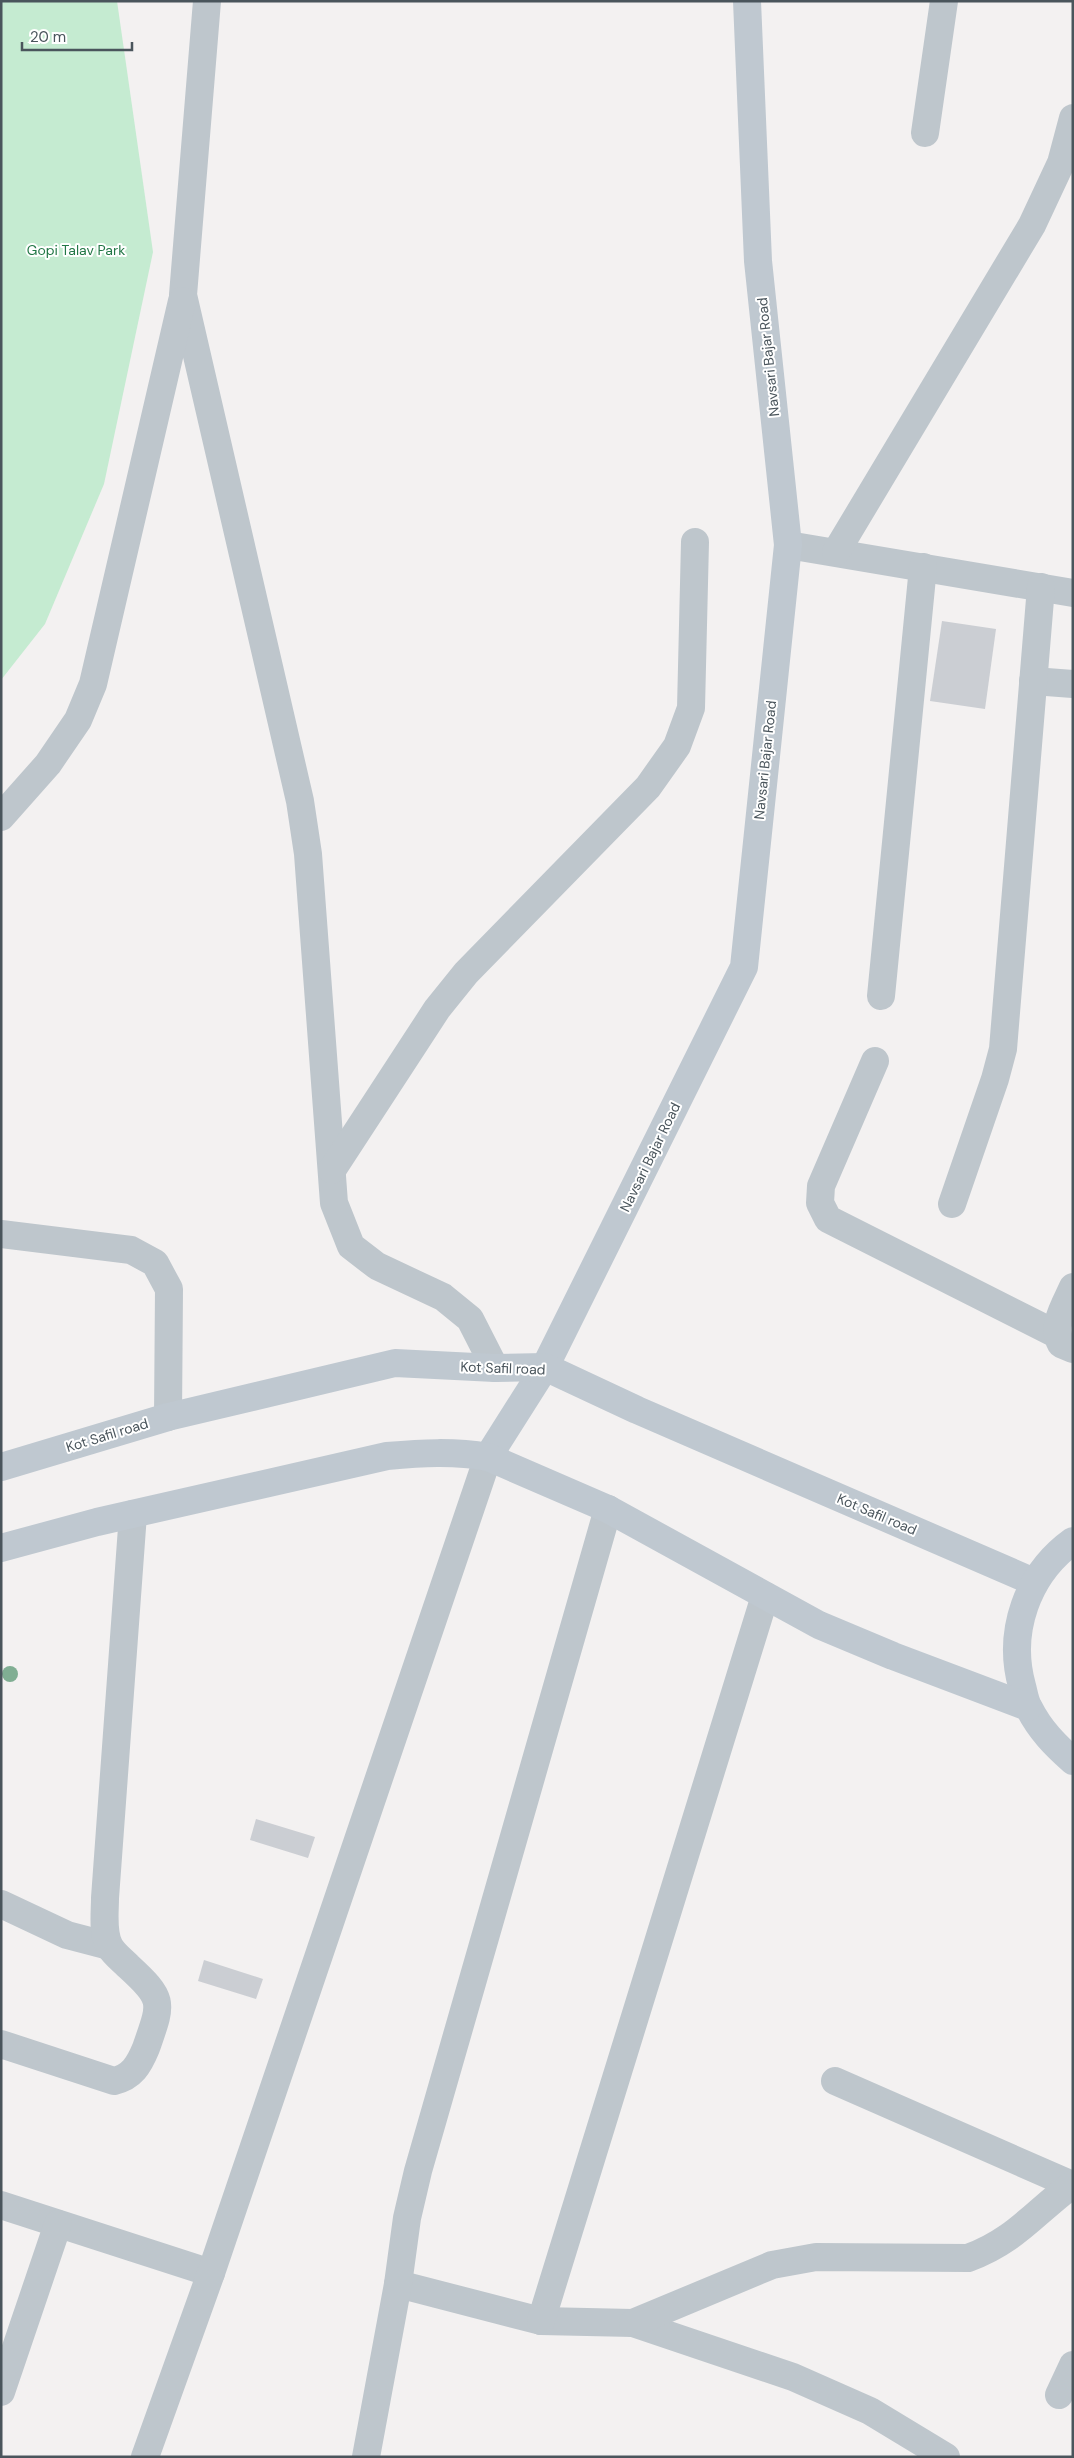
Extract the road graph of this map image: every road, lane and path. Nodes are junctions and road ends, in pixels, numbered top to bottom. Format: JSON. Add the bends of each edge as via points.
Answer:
{"nodes":[{"id":1,"x":207,"y":1,"type":"edge"},
{"id":2,"x":747,"y":1,"type":"edge"},
{"id":3,"x":944,"y":1,"type":"edge"},
{"id":4,"x":1073,"y":118,"type":"edge"},
{"id":5,"x":925,"y":133,"type":"dead end"},
{"id":6,"x":183,"y":294,"type":"junction"},
{"id":7,"x":695,"y":542,"type":"dead end"},
{"id":8,"x":788,"y":545,"type":"junction"},
{"id":9,"x":836,"y":552,"type":"junction"},
{"id":10,"x":923,"y":567,"type":"junction"},
{"id":11,"x":1041,"y":587,"type":"junction"},
{"id":12,"x":1073,"y":593,"type":"edge"},
{"id":13,"x":1033,"y":681,"type":"junction"},
{"id":14,"x":1073,"y":684,"type":"edge"},
{"id":15,"x":1,"y":817,"type":"edge"},
{"id":16,"x":881,"y":996,"type":"dead end"},
{"id":17,"x":875,"y":1061,"type":"dead end"},
{"id":18,"x":332,"y":1170,"type":"junction"},
{"id":19,"x":952,"y":1204,"type":"dead end"},
{"id":20,"x":1,"y":1234,"type":"edge"},
{"id":21,"x":1073,"y":1287,"type":"edge"},
{"id":22,"x":1064,"y":1342,"type":"edge"},
{"id":23,"x":545,"y":1367,"type":"junction"},
{"id":24,"x":495,"y":1368,"type":"junction"},
{"id":25,"x":168,"y":1417,"type":"junction"},
{"id":26,"x":488,"y":1457,"type":"junction"},
{"id":27,"x":1,"y":1467,"type":"edge"},
{"id":28,"x":608,"y":1509,"type":"junction"},
{"id":29,"x":133,"y":1514,"type":"junction"},
{"id":30,"x":1073,"y":1541,"type":"edge"},
{"id":31,"x":1,"y":1548,"type":"edge"},
{"id":32,"x":1034,"y":1582,"type":"junction"},
{"id":33,"x":765,"y":1596,"type":"junction"},
{"id":34,"x":1028,"y":1706,"type":"junction"},
{"id":35,"x":1073,"y":1761,"type":"edge"},
{"id":36,"x":1,"y":1904,"type":"edge"},
{"id":37,"x":109,"y":1946,"type":"junction"},
{"id":38,"x":1,"y":2044,"type":"edge"},
{"id":39,"x":836,"y":2081,"type":"dead end"},
{"id":40,"x":1072,"y":2185,"type":"edge"},
{"id":41,"x":1,"y":2205,"type":"edge"},
{"id":42,"x":58,"y":2224,"type":"junction"},
{"id":43,"x":211,"y":2273,"type":"junction"},
{"id":44,"x":398,"y":2284,"type":"junction"},
{"id":45,"x":542,"y":2321,"type":"junction"},
{"id":46,"x":633,"y":2323,"type":"junction"},
{"id":47,"x":1073,"y":2366,"type":"edge"},
{"id":48,"x":4,"y":2375,"type":"edge"},
{"id":49,"x":1058,"y":2395,"type":"dead end"},
{"id":50,"x":145,"y":2457,"type":"edge"},
{"id":51,"x":366,"y":2457,"type":"edge"},
{"id":52,"x":946,"y":2457,"type":"edge"}],
"edges":[{"from":1,"to":6,"type":"street"},
{"from":2,"to":8,"type":"main road","name":"Navsari Bajar Road","via":[[758,260]]},
{"from":3,"to":5,"type":"street"},
{"from":4,"to":9,"type":"street","via":[[1061,163],[1032,224]]},
{"from":6,"to":15,"type":"street","via":[[93,684],[78,720],[53,756]]},
{"from":6,"to":18,"type":"street","via":[[300,801],[308,854]]},
{"from":7,"to":18,"type":"street","via":[[691,708],[677,746],[648,787],[466,973],[437,1010]]},
{"from":8,"to":9,"type":"street"},
{"from":8,"to":23,"type":"main road","name":"Navsari Bajar Road","via":[[744,967]]},
{"from":9,"to":10,"type":"street"},
{"from":10,"to":11,"type":"street"},
{"from":10,"to":16,"type":"street"},
{"from":11,"to":12,"type":"street"},
{"from":11,"to":13,"type":"street"},
{"from":13,"to":14,"type":"street"},
{"from":13,"to":19,"type":"street","via":[[1003,1049]]},
{"from":17,"to":22,"type":"street","via":[[821,1186],[820,1203],[828,1219]]},
{"from":18,"to":24,"type":"street","via":[[334,1203],[351,1246],[377,1266],[443,1297],[470,1319]]},
{"from":20,"to":25,"type":"street","via":[[131,1250],[155,1263],[169,1289]]},
{"from":21,"to":22,"type":"street","via":[[1059,1322]]},
{"from":23,"to":24,"type":"main road","name":"Kot Safil road"},
{"from":23,"to":26,"type":"main road","name":"Navsari Bajar Road"},
{"from":23,"to":32,"type":"main road","name":"Kot Safil road"},
{"from":24,"to":25,"type":"main road","name":"Kot Safil road","via":[[395,1363]]},
{"from":25,"to":27,"type":"main road","name":"Kot Safil road"},
{"from":26,"to":28,"type":"main road"},
{"from":26,"to":29,"type":"main road","via":[[436,1452],[387,1456]]},
{"from":26,"to":43,"type":"street"},
{"from":28,"to":33,"type":"main road"},
{"from":28,"to":44,"type":"street","via":[[418,2171],[407,2218]]},
{"from":29,"to":31,"type":"main road"},
{"from":29,"to":37,"type":"street","via":[[106,1898]]},
{"from":30,"to":32,"type":"main road","via":[[1057,1552]]},
{"from":32,"to":34,"type":"main road","via":[[1018,1622],[1017,1639],[1016,1666]]},
{"from":33,"to":34,"type":"main road","via":[[835,1632]]},
{"from":33,"to":45,"type":"street"},
{"from":34,"to":35,"type":"main road","via":[[1047,1738]]},
{"from":36,"to":37,"type":"street","via":[[67,1935]]},
{"from":37,"to":38,"type":"street","via":[[154,1991],[158,2002],[158,2014],[140,2062],[127,2078],[114,2081]]},
{"from":39,"to":40,"type":"street"},
{"from":40,"to":46,"type":"street","via":[[1009,2238],[968,2258],[816,2257],[789,2261],[772,2265]]},
{"from":41,"to":42,"type":"street"},
{"from":42,"to":43,"type":"street"},
{"from":42,"to":48,"type":"street"},
{"from":43,"to":50,"type":"street"},
{"from":44,"to":45,"type":"street"},
{"from":44,"to":51,"type":"street"},
{"from":45,"to":46,"type":"street"},
{"from":46,"to":52,"type":"street","via":[[793,2377],[870,2411]]},
{"from":47,"to":49,"type":"street"}]}
